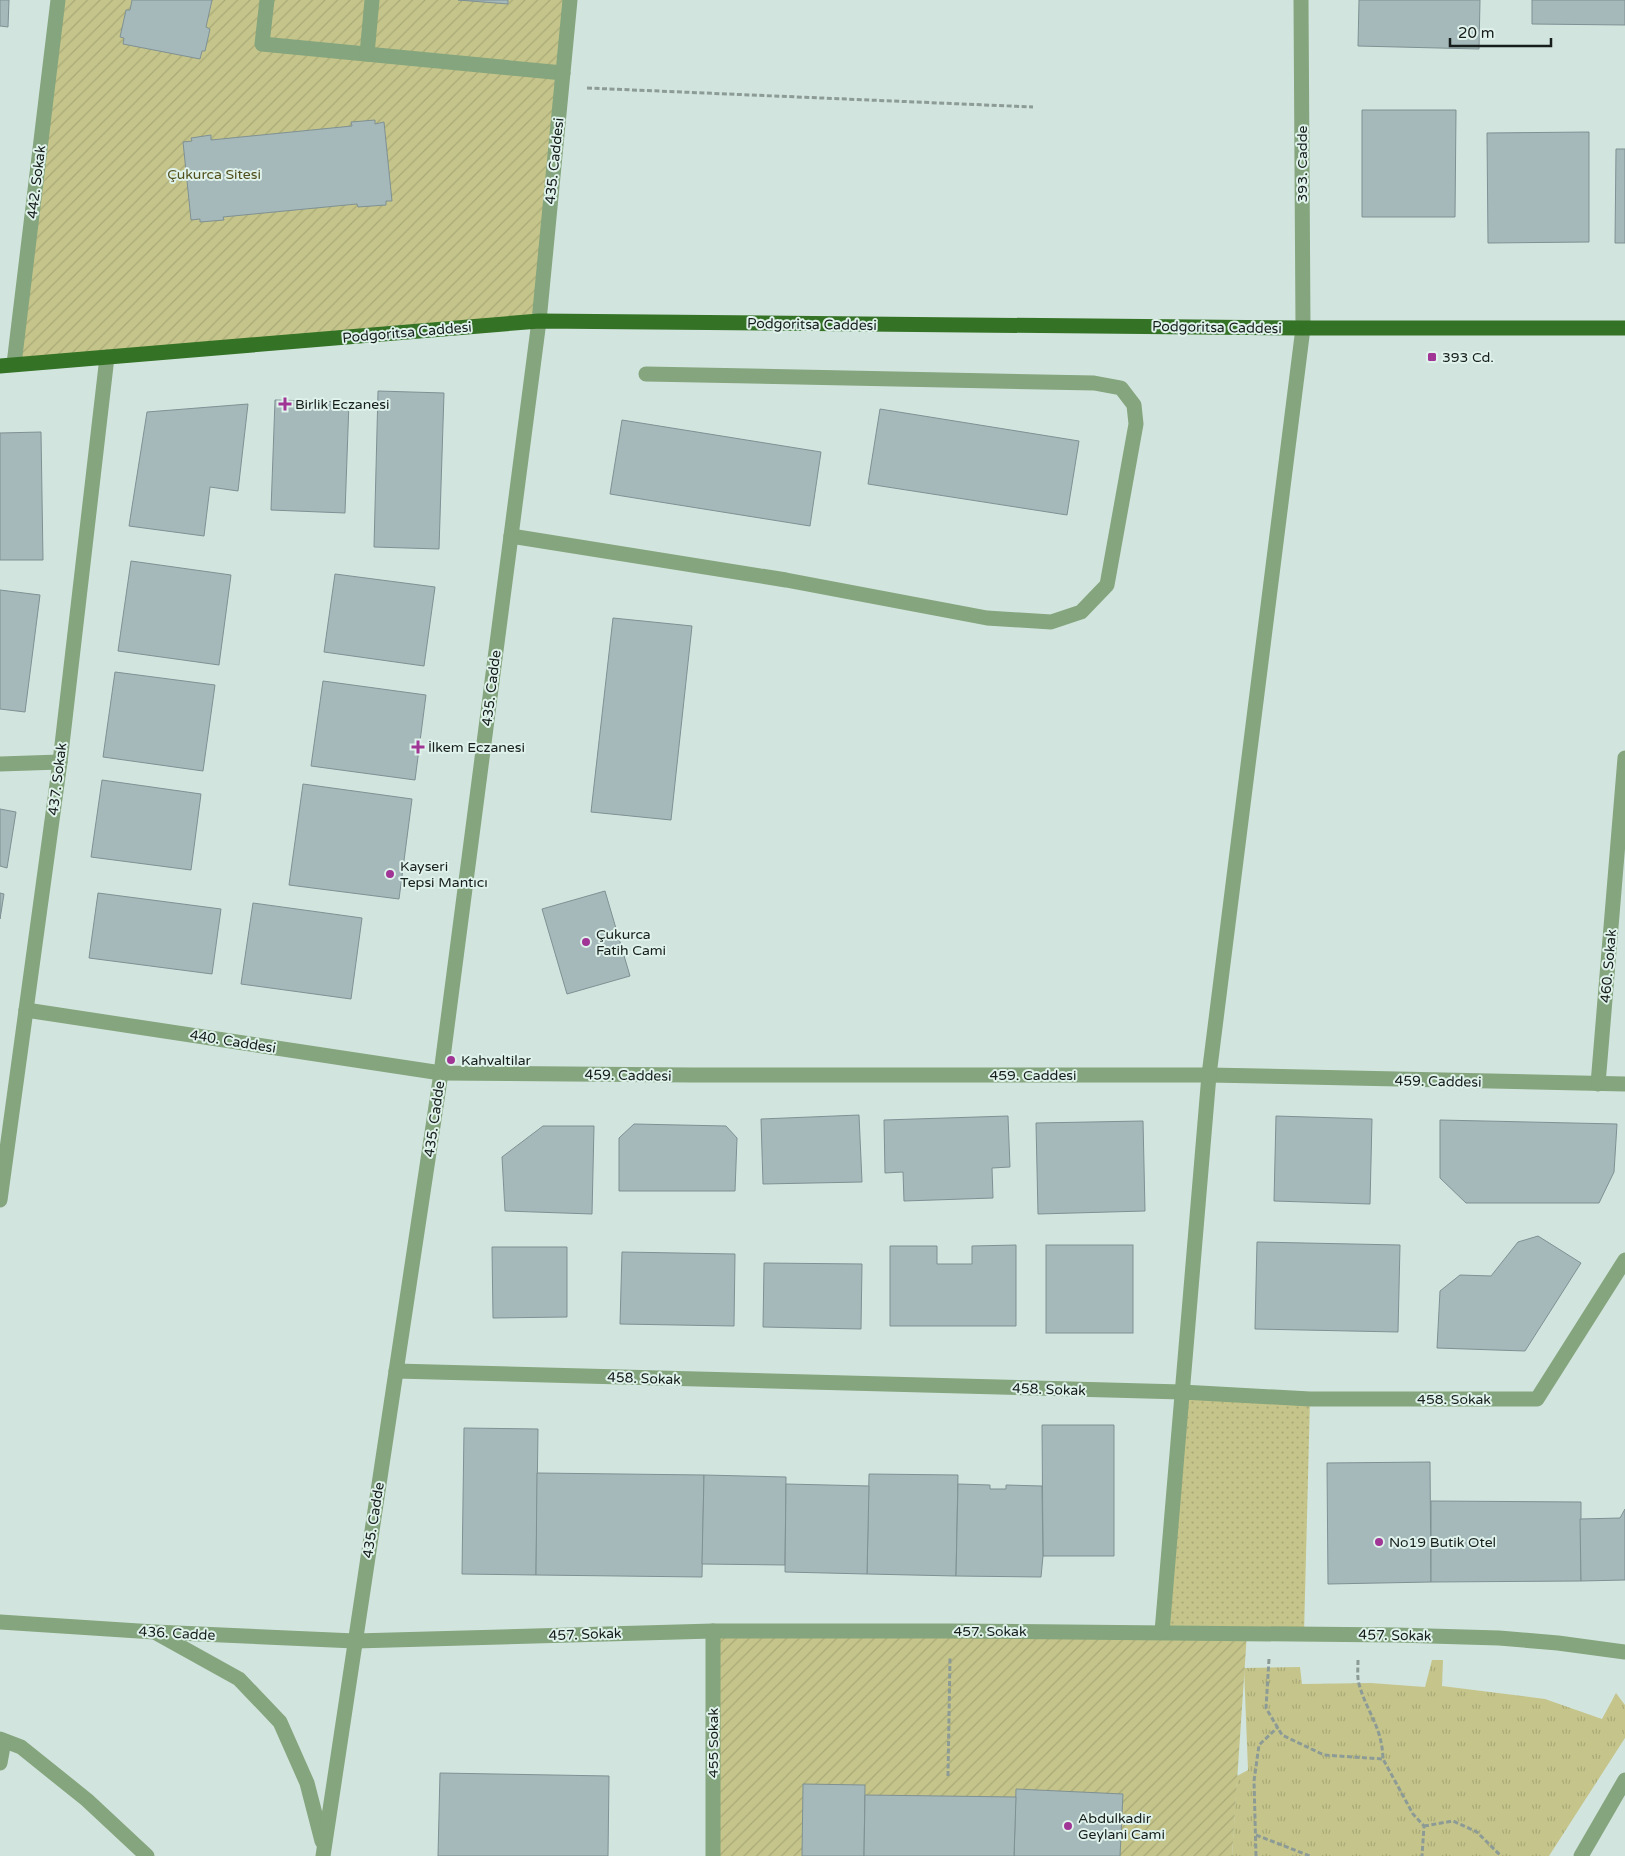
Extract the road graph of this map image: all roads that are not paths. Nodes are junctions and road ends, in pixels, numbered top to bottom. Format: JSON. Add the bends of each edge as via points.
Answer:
{"nodes":[{"id":1,"x":58,"y":0,"type":"edge"},
{"id":2,"x":267,"y":0,"type":"edge"},
{"id":3,"x":372,"y":0,"type":"edge"},
{"id":4,"x":570,"y":0,"type":"edge"},
{"id":5,"x":1301,"y":0,"type":"edge"},
{"id":6,"x":367,"y":54,"type":"junction"},
{"id":7,"x":562,"y":80,"type":"junction"},
{"id":8,"x":539,"y":321,"type":"junction"},
{"id":9,"x":1304,"y":328,"type":"junction"},
{"id":10,"x":1625,"y":328,"type":"edge"},
{"id":11,"x":107,"y":357,"type":"junction"},
{"id":12,"x":7,"y":365,"type":"edge"},
{"id":13,"x":646,"y":374,"type":"dead end"},
{"id":14,"x":511,"y":536,"type":"junction"},
{"id":15,"x":1625,"y":758,"type":"edge"},
{"id":16,"x":60,"y":762,"type":"junction"},
{"id":17,"x":0,"y":764,"type":"edge"},
{"id":18,"x":26,"y":1010,"type":"junction"},
{"id":19,"x":441,"y":1073,"type":"junction"},
{"id":20,"x":1209,"y":1075,"type":"junction"},
{"id":21,"x":1598,"y":1084,"type":"junction"},
{"id":22,"x":1625,"y":1084,"type":"edge"},
{"id":23,"x":0,"y":1200,"type":"edge"},
{"id":24,"x":1625,"y":1260,"type":"edge"},
{"id":25,"x":396,"y":1371,"type":"junction"},
{"id":26,"x":1182,"y":1392,"type":"junction"},
{"id":27,"x":0,"y":1622,"type":"edge"},
{"id":28,"x":713,"y":1630,"type":"junction"},
{"id":29,"x":154,"y":1632,"type":"junction"},
{"id":30,"x":1162,"y":1632,"type":"junction"},
{"id":31,"x":355,"y":1641,"type":"junction"},
{"id":32,"x":1625,"y":1652,"type":"edge"},
{"id":33,"x":2,"y":1740,"type":"edge"},
{"id":34,"x":0,"y":1763,"type":"edge"},
{"id":35,"x":1625,"y":1780,"type":"edge"},
{"id":36,"x":323,"y":1853,"type":"edge"},
{"id":37,"x":147,"y":1856,"type":"edge"},
{"id":38,"x":713,"y":1856,"type":"edge"},
{"id":39,"x":1580,"y":1856,"type":"edge"}],
"edges":[{"from":1,"to":12,"type":"street","name":"442. Sokak"},
{"from":2,"to":6,"type":"street","via":[[262,44]]},
{"from":3,"to":6,"type":"street"},
{"from":4,"to":7,"type":"street","name":"435. Caddesi"},
{"from":5,"to":9,"type":"street","name":"393. Cadde"},
{"from":6,"to":7,"type":"street"},
{"from":7,"to":8,"type":"street","name":"435. Caddesi"},
{"from":8,"to":9,"type":"main road","name":"Podgoritsa Caddesi"},
{"from":8,"to":11,"type":"main road","name":"Podgoritsa Caddesi"},
{"from":8,"to":14,"type":"street","name":"435. Cadde"},
{"from":9,"to":10,"type":"main road","name":"Podgoritsa Caddesi"},
{"from":9,"to":20,"type":"street","name":"393. Cadde"},
{"from":11,"to":12,"type":"main road","name":"Podgoritsa Caddesi"},
{"from":11,"to":16,"type":"street","name":"437. Sokak"},
{"from":13,"to":14,"type":"street","via":[[1094,384],[1121,388],[1134,405],[1136,424],[1107,585],[1081,612],[1051,622],[996,618]]},
{"from":14,"to":19,"type":"street","name":"435. Cadde"},
{"from":15,"to":21,"type":"street","name":"460. Sokak"},
{"from":16,"to":17,"type":"street"},
{"from":16,"to":18,"type":"street","name":"437. Sokak"},
{"from":18,"to":19,"type":"street","name":"440. Caddesi"},
{"from":18,"to":23,"type":"street","name":"437. Sokak"},
{"from":19,"to":20,"type":"street","name":"459. Caddesi"},
{"from":19,"to":25,"type":"street","name":"435. Cadde"},
{"from":20,"to":21,"type":"street","name":"459. Caddesi"},
{"from":20,"to":26,"type":"street","name":"393. Cadde"},
{"from":21,"to":22,"type":"street","name":"459. Caddesi"},
{"from":24,"to":26,"type":"street","name":"458. Sokak","via":[[1537,1399],[1310,1399]]},
{"from":25,"to":26,"type":"street","name":"458. Sokak"},
{"from":25,"to":31,"type":"street","name":"435. Cadde"},
{"from":26,"to":30,"type":"street","name":"393. Cadde"},
{"from":27,"to":29,"type":"street","name":"436. Cadde"},
{"from":28,"to":30,"type":"street","name":"457. Sokak"},
{"from":28,"to":31,"type":"street","name":"457. Sokak"},
{"from":28,"to":38,"type":"street","name":"455 Sokak"},
{"from":29,"to":31,"type":"street","name":"436. Cadde"},
{"from":29,"to":36,"type":"street","via":[[239,1679],[280,1722],[307,1783]]},
{"from":30,"to":32,"type":"street","name":"457. Sokak","via":[[1499,1638]]},
{"from":31,"to":36,"type":"street","name":"435. Cadde"},
{"from":33,"to":34,"type":"street"},
{"from":33,"to":37,"type":"street","via":[[20,1747],[87,1800]]},
{"from":35,"to":39,"type":"street"}]}
